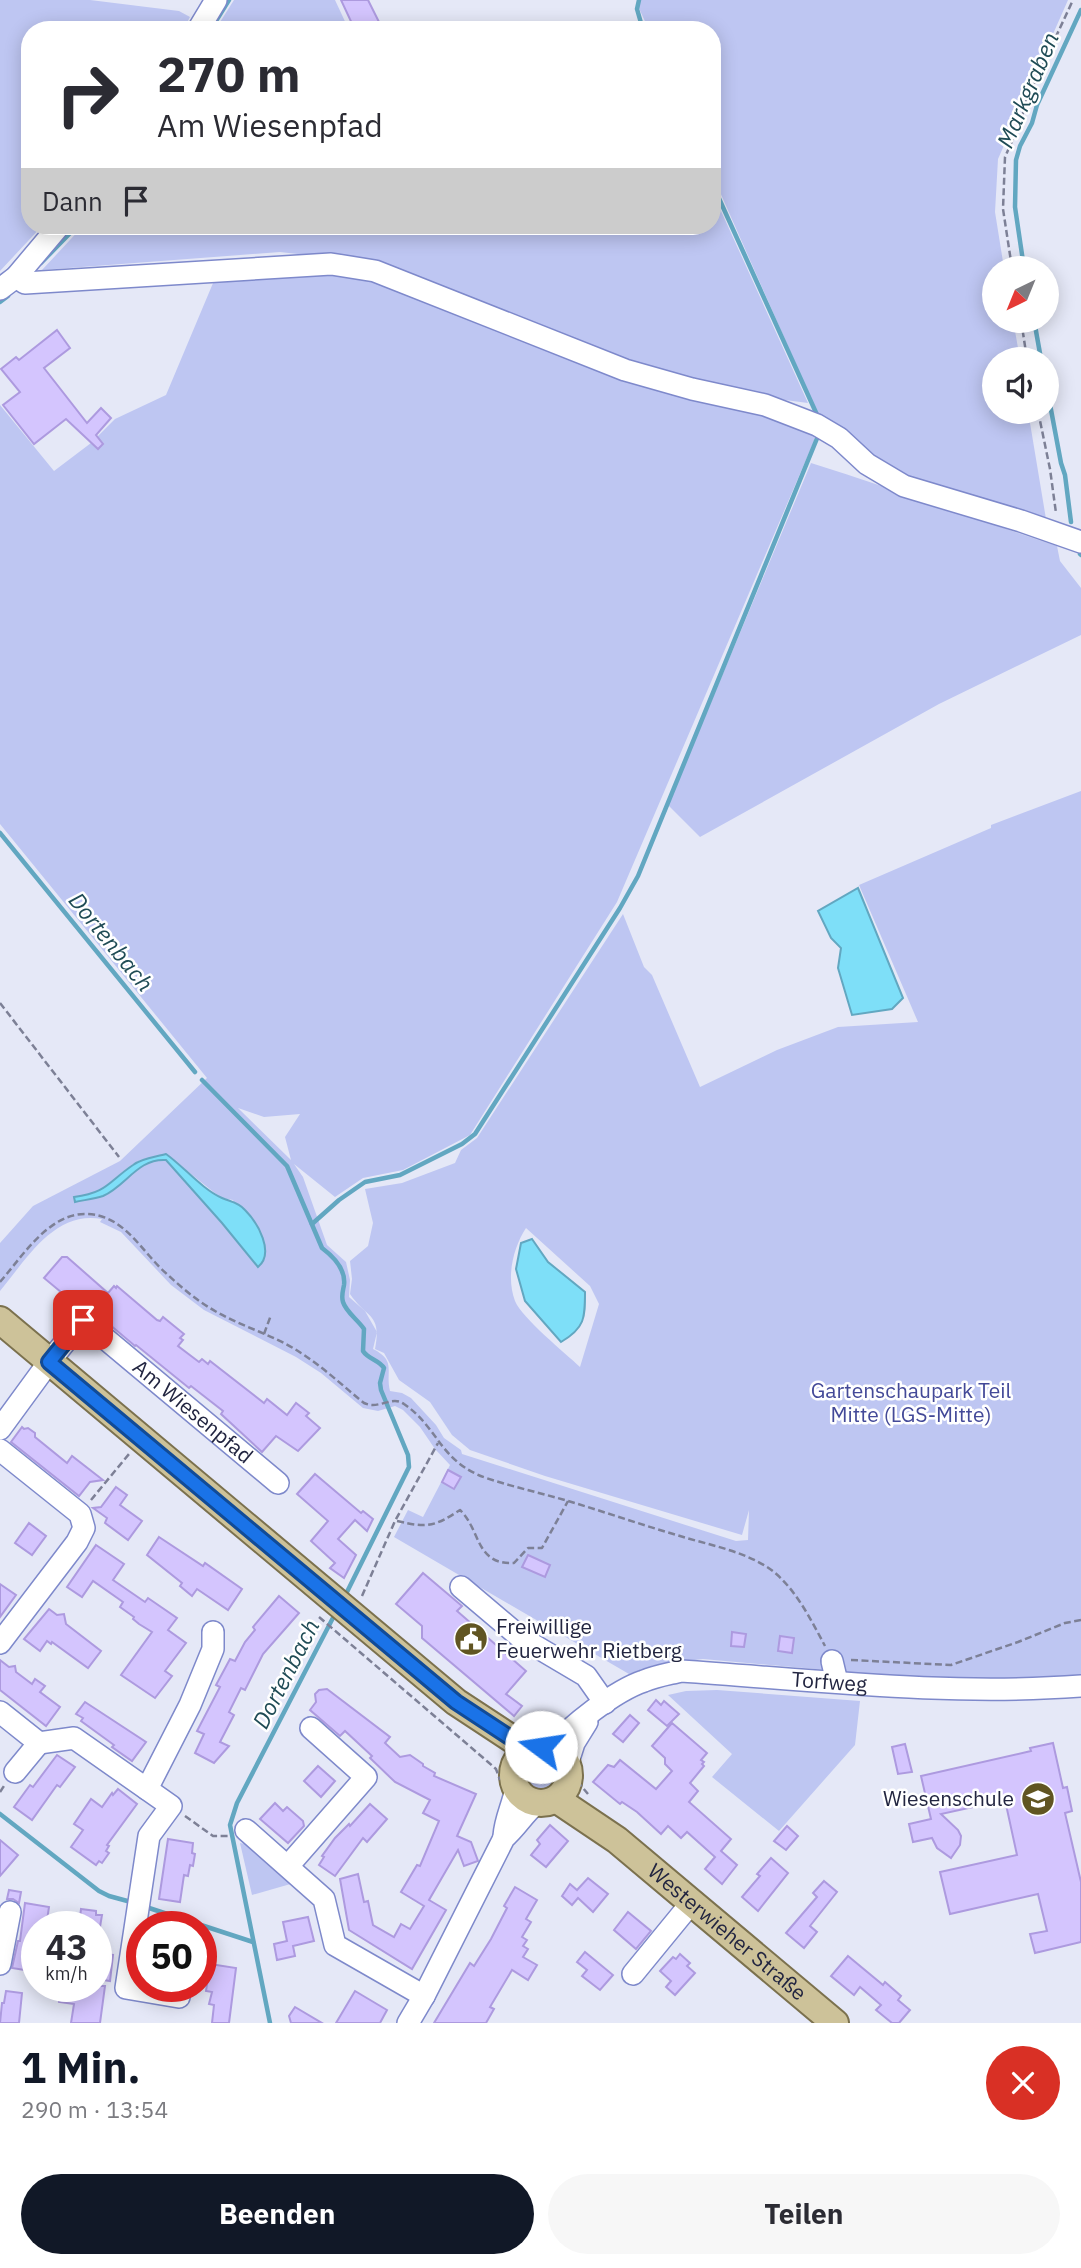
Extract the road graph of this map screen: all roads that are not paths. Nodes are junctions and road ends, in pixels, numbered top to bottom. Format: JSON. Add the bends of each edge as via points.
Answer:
{"nodes":[{"id":1,"x":216,"y":0,"type":"edge"},
{"id":2,"x":203,"y":21,"type":"edge"},
{"id":3,"x":51,"y":235,"type":"edge"},
{"id":4,"x":8,"y":283,"type":"edge"},
{"id":5,"x":1081,"y":542,"type":"edge"},
{"id":6,"x":0,"y":1320,"type":"edge"},
{"id":7,"x":49,"y":1362,"type":"junction"},
{"id":8,"x":0,"y":1429,"type":"edge"},
{"id":9,"x":0,"y":1450,"type":"edge"},
{"id":10,"x":278,"y":1483,"type":"dead end"},
{"id":11,"x":461,"y":1587,"type":"dead end"},
{"id":12,"x":213,"y":1632,"type":"dead end"},
{"id":13,"x":0,"y":1643,"type":"edge"},
{"id":14,"x":1081,"y":1686,"type":"edge"},
{"id":15,"x":598,"y":1708,"type":"junction"},
{"id":16,"x":0,"y":1712,"type":"edge"},
{"id":17,"x":311,"y":1728,"type":"dead end"},
{"id":18,"x":39,"y":1743,"type":"junction"},
{"id":19,"x":15,"y":1772,"type":"dead end"},
{"id":20,"x":536,"y":1774,"type":"junction"},
{"id":21,"x":147,"y":1789,"type":"junction"},
{"id":22,"x":236,"y":1833,"type":"road end"},
{"id":23,"x":288,"y":1866,"type":"junction"},
{"id":24,"x":692,"y":1902,"type":"junction"},
{"id":25,"x":138,"y":1911,"type":"edge"},
{"id":26,"x":10,"y":1912,"type":"dead end"},
{"id":27,"x":0,"y":1965,"type":"edge"},
{"id":28,"x":633,"y":1974,"type":"dead end"},
{"id":29,"x":424,"y":1996,"type":"junction"},
{"id":30,"x":408,"y":2023,"type":"edge"},
{"id":31,"x":835,"y":2023,"type":"edge"}],
"edges":[{"from":1,"to":2,"type":"street"},
{"from":3,"to":4,"type":"street"},
{"from":4,"to":5,"type":"street","via":[[331,264],[375,271],[625,370],[765,405],[817,425],[904,486]]},
{"from":6,"to":7,"type":"main road","name":"Westerwieher Straße"},
{"from":7,"to":8,"type":"street"},
{"from":7,"to":10,"type":"street","name":"Am Wiesenpfad","via":[[83,1320]]},
{"from":7,"to":20,"type":"main road","name":"Westerwieher Straße"},
{"from":9,"to":13,"type":"street","via":[[80,1514],[84,1528]]},
{"from":11,"to":15,"type":"street","via":[[520,1637],[586,1676]]},
{"from":12,"to":21,"type":"street","via":[[213,1648],[190,1705]]},
{"from":14,"to":15,"type":"street","name":"Torfweg","via":[[944,1689],[835,1671],[681,1671],[642,1681]]},
{"from":15,"to":20,"type":"street","name":"Torfweg","via":[[562,1735]]},
{"from":16,"to":18,"type":"street"},
{"from":17,"to":23,"type":"street","via":[[366,1777]]},
{"from":18,"to":19,"type":"street"},
{"from":18,"to":21,"type":"street","via":[[74,1738]]},
{"from":20,"to":24,"type":"main road","name":"Westerwieher Straße"},
{"from":20,"to":29,"type":"street","via":[[513,1803],[505,1820],[504,1838]]},
{"from":21,"to":25,"type":"street","via":[[171,1806],[149,1836]]},
{"from":22,"to":23,"type":"street"},
{"from":23,"to":29,"type":"street","via":[[324,1899],[335,1945]]},
{"from":24,"to":28,"type":"street"},
{"from":24,"to":31,"type":"main road","name":"Westerwieher Straße"},
{"from":26,"to":27,"type":"street"},
{"from":29,"to":30,"type":"street"}]}
